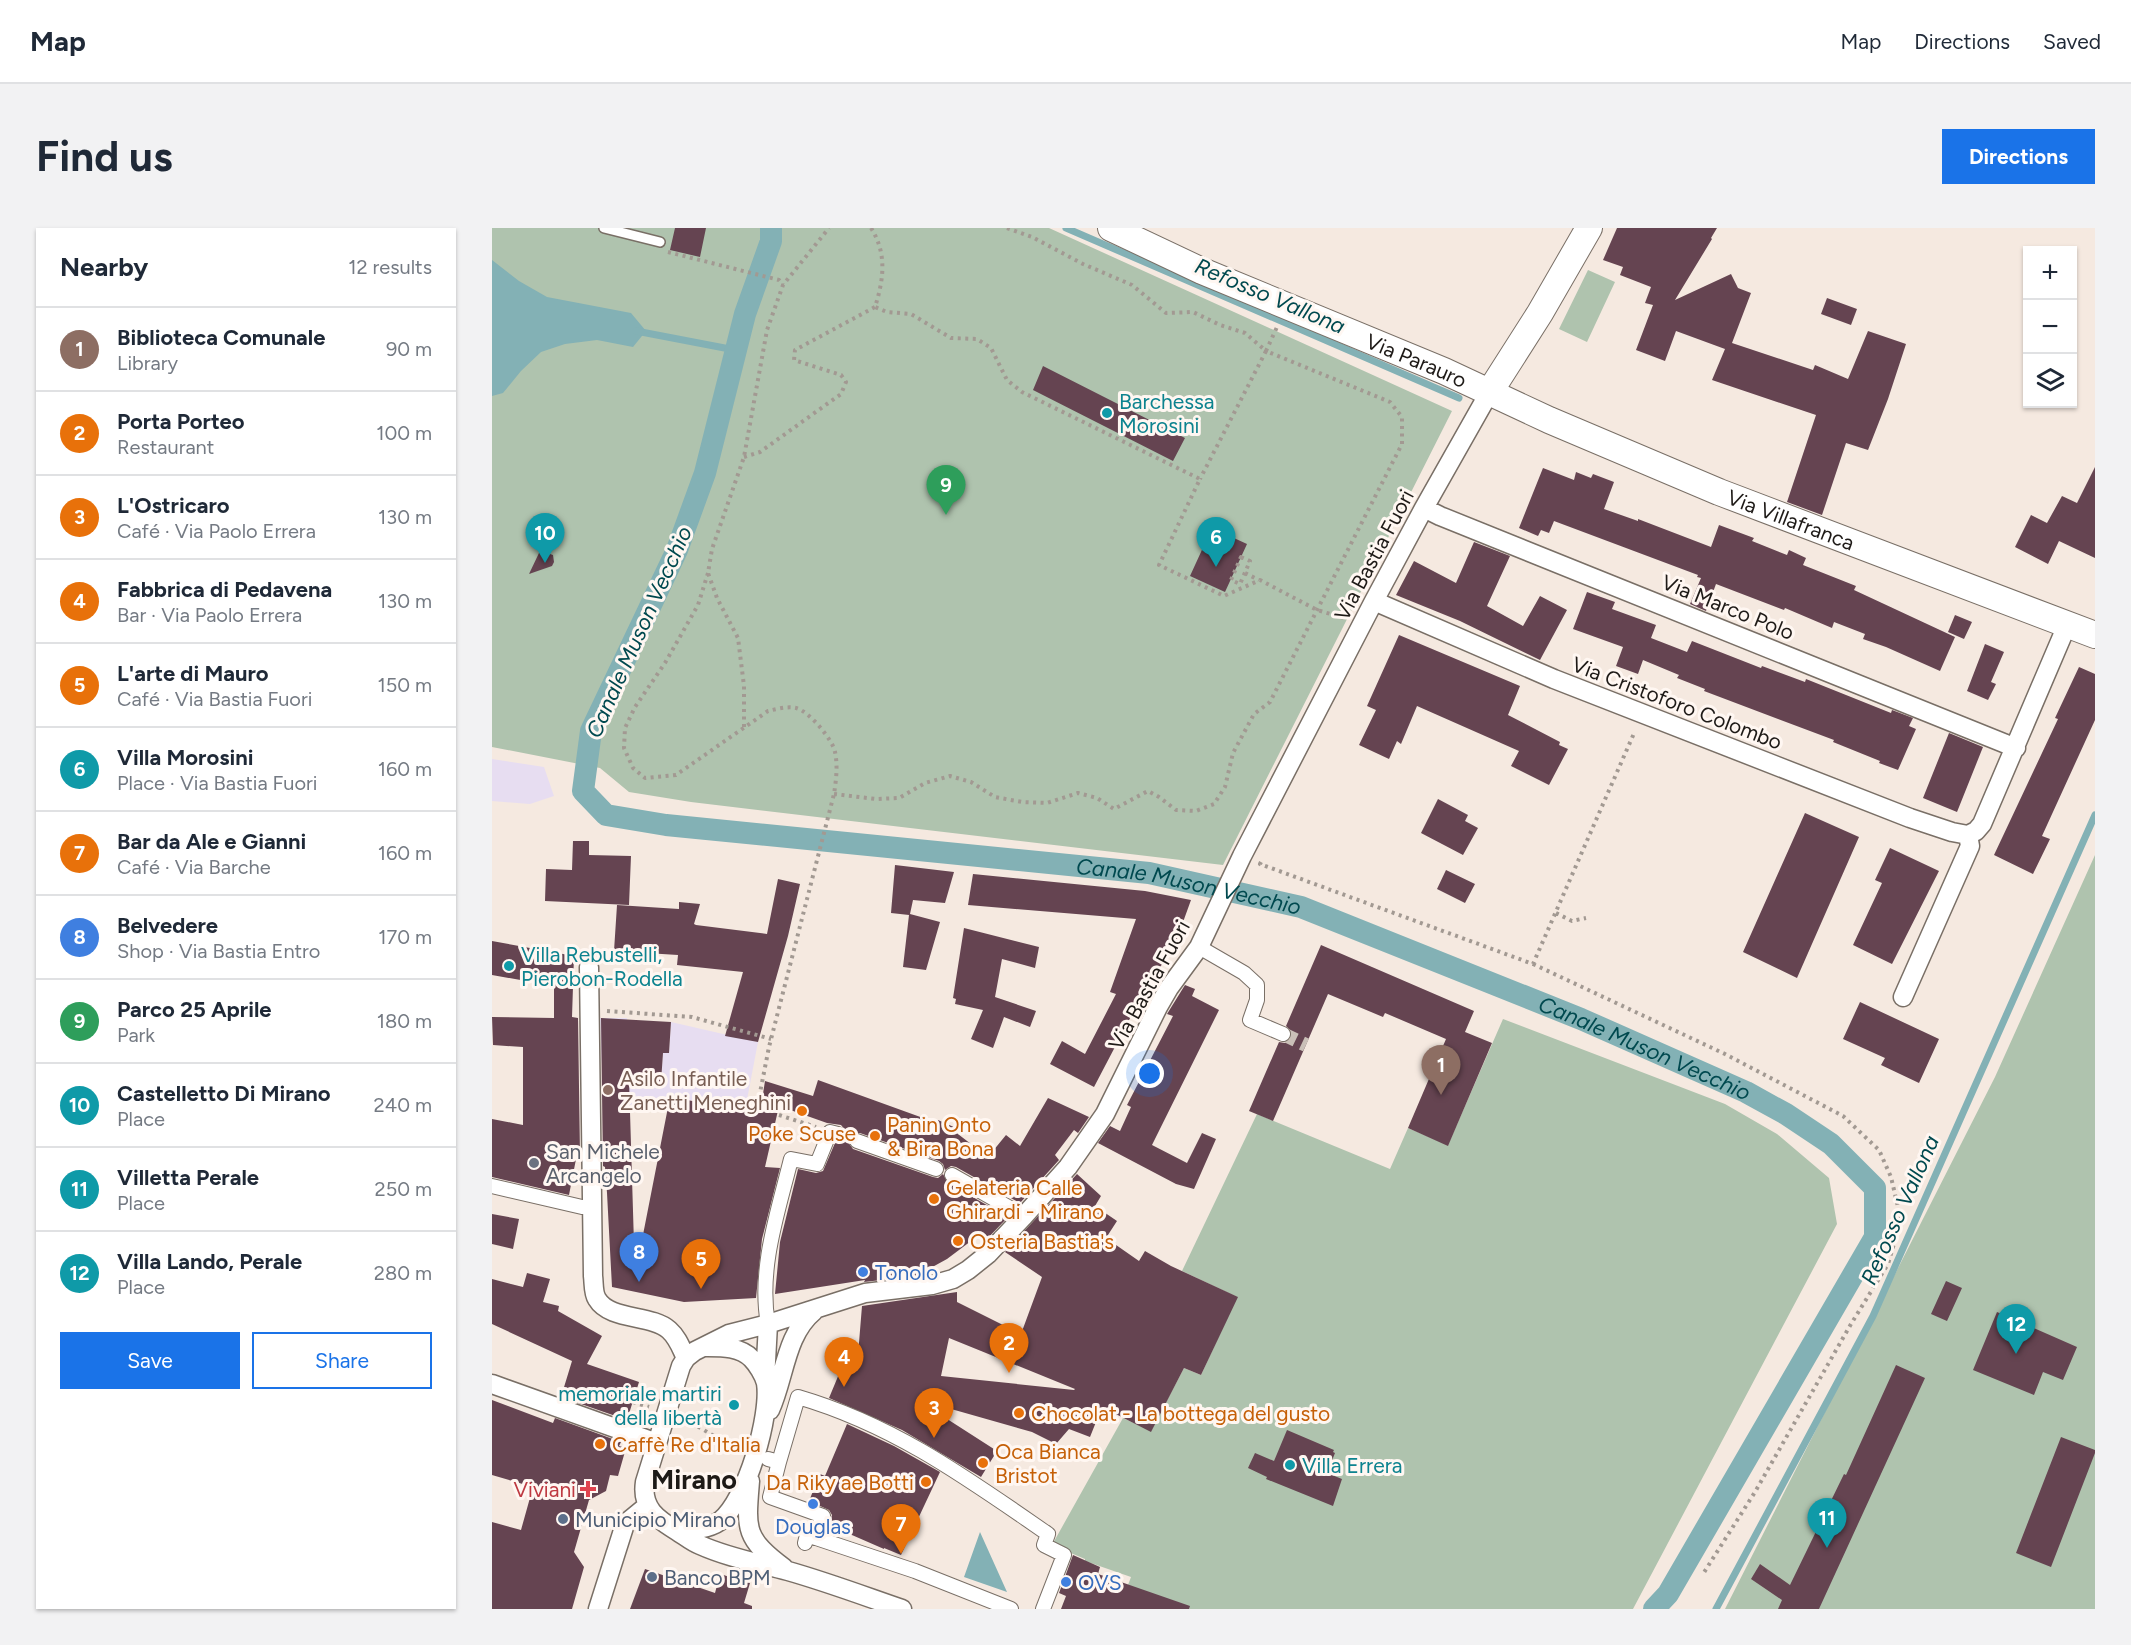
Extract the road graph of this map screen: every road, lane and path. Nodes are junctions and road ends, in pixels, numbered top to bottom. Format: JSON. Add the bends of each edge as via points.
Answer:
{"nodes":[{"id":1,"x":604,"y":228,"type":"edge"},
{"id":2,"x":830,"y":228,"type":"edge"},
{"id":3,"x":870,"y":228,"type":"edge"},
{"id":4,"x":1007,"y":228,"type":"edge"},
{"id":5,"x":1112,"y":228,"type":"edge"},
{"id":6,"x":1589,"y":228,"type":"edge"},
{"id":7,"x":660,"y":242,"type":"joint"},
{"id":8,"x":783,"y":285,"type":"junction"},
{"id":9,"x":875,"y":307,"type":"junction"},
{"id":10,"x":1278,"y":326,"type":"dead end"},
{"id":11,"x":1266,"y":351,"type":"junction"},
{"id":12,"x":1489,"y":393,"type":"junction"},
{"id":13,"x":744,"y":457,"type":"junction"},
{"id":14,"x":1200,"y":479,"type":"junction"},
{"id":15,"x":1424,"y":508,"type":"junction"},
{"id":16,"x":708,"y":573,"type":"junction"},
{"id":17,"x":1245,"y":573,"type":"junction"},
{"id":18,"x":1260,"y":580,"type":"junction"},
{"id":19,"x":1374,"y":600,"type":"junction"},
{"id":20,"x":1317,"y":610,"type":"junction"},
{"id":21,"x":1362,"y":625,"type":"junction"},
{"id":22,"x":2067,"y":625,"type":"junction"},
{"id":23,"x":2095,"y":635,"type":"edge"},
{"id":24,"x":744,"y":728,"type":"junction"},
{"id":25,"x":1635,"y":731,"type":"dead end"},
{"id":26,"x":2016,"y":748,"type":"junction"},
{"id":27,"x":834,"y":794,"type":"junction"},
{"id":28,"x":1968,"y":835,"type":"junction"},
{"id":29,"x":1266,"y":853,"type":"dead end"},
{"id":30,"x":1556,"y":913,"type":"junction"},
{"id":31,"x":1586,"y":918,"type":"dead end"},
{"id":32,"x":1199,"y":946,"type":"junction"},
{"id":33,"x":1533,"y":964,"type":"junction"},
{"id":34,"x":589,"y":967,"type":"dead end"},
{"id":35,"x":1903,"y":997,"type":"dead end"},
{"id":36,"x":591,"y":1010,"type":"junction"},
{"id":37,"x":1282,"y":1034,"type":"tunnel mouth"},
{"id":38,"x":771,"y":1039,"type":"junction"},
{"id":39,"x":759,"y":1109,"type":"dead end"},
{"id":40,"x":779,"y":1115,"type":"dead end"},
{"id":41,"x":834,"y":1133,"type":"joint"},
{"id":42,"x":856,"y":1141,"type":"dead end"},
{"id":43,"x":936,"y":1168,"type":"dead end"},
{"id":44,"x":952,"y":1175,"type":"dead end"},
{"id":45,"x":492,"y":1186,"type":"edge"},
{"id":46,"x":592,"y":1207,"type":"junction"},
{"id":47,"x":1024,"y":1216,"type":"junction"},
{"id":48,"x":814,"y":1311,"type":"junction"},
{"id":49,"x":768,"y":1324,"type":"junction"},
{"id":50,"x":702,"y":1347,"type":"junction"},
{"id":51,"x":686,"y":1358,"type":"junction"},
{"id":52,"x":765,"y":1380,"type":"junction"},
{"id":53,"x":492,"y":1384,"type":"edge"},
{"id":54,"x":633,"y":1402,"type":"dead end"},
{"id":55,"x":653,"y":1408,"type":"dead end"},
{"id":56,"x":680,"y":1417,"type":"dead end"},
{"id":57,"x":764,"y":1422,"type":"junction"},
{"id":58,"x":657,"y":1443,"type":"junction"},
{"id":59,"x":741,"y":1452,"type":"dead end"},
{"id":60,"x":750,"y":1473,"type":"junction"},
{"id":61,"x":647,"y":1506,"type":"junction"},
{"id":62,"x":676,"y":1530,"type":"junction"},
{"id":63,"x":787,"y":1571,"type":"junction"},
{"id":64,"x":1703,"y":1574,"type":"dead end"},
{"id":65,"x":598,"y":1609,"type":"edge"},
{"id":66,"x":902,"y":1609,"type":"edge"},
{"id":67,"x":1011,"y":1609,"type":"edge"},
{"id":68,"x":1042,"y":1609,"type":"edge"}],
"edges":[{"from":1,"to":7,"type":"lane"},
{"from":2,"to":8,"type":"path"},
{"from":3,"to":9,"type":"path","via":[[878,239],[884,269]]},
{"from":4,"to":11,"type":"path","via":[[1132,285],[1166,313],[1192,312],[1245,333]]},
{"from":5,"to":12,"type":"main road","name":"Via Parauro","via":[[1202,271]]},
{"from":6,"to":12,"type":"main road"},
{"from":7,"to":8,"type":"path","via":[[658,250],[779,280]]},
{"from":8,"to":13,"type":"path","via":[[767,330]]},
{"from":9,"to":13,"type":"path","via":[[795,350],[794,360],[841,375],[846,382],[841,394],[760,452]]},
{"from":9,"to":14,"type":"path","via":[[911,314],[951,338],[977,339],[991,348],[1007,380],[1022,392]]},
{"from":10,"to":11,"type":"path"},
{"from":11,"to":14,"type":"path"},
{"from":11,"to":20,"type":"path","via":[[1390,402],[1402,417],[1402,444]]},
{"from":12,"to":15,"type":"street","name":"Via Bastia Fuori"},
{"from":12,"to":22,"type":"main road","name":"Via Villafranca","via":[[1719,492]]},
{"from":13,"to":16,"type":"path","via":[[712,549]]},
{"from":14,"to":18,"type":"path","via":[[1159,565],[1224,597]]},
{"from":15,"to":19,"type":"street","name":"Via Bastia Fuori"},
{"from":15,"to":26,"type":"street","name":"Via Marco Polo"},
{"from":16,"to":24,"type":"path","via":[[738,638]]},
{"from":16,"to":24,"type":"path","via":[[698,605],[635,707],[625,728],[624,748],[633,768],[645,778],[676,775]]},
{"from":17,"to":17,"type":"path","via":[[1240,584],[1231,580],[1241,557],[1250,561]]},
{"from":17,"to":18,"type":"path"},
{"from":18,"to":20,"type":"path"},
{"from":19,"to":21,"type":"street","name":"Via Bastia Fuori"},
{"from":19,"to":28,"type":"street","name":"Via Cristoforo Colombo","via":[[1554,679],[1910,818]]},
{"from":20,"to":21,"type":"path"},
{"from":20,"to":27,"type":"path","via":[[1270,702],[1254,714],[1233,753],[1225,787],[1214,804],[1196,811],[1176,810],[1148,791],[1114,809],[1097,798],[1078,793],[1047,803],[1022,802],[995,796],[971,782],[950,776],[925,783],[899,798]]},
{"from":21,"to":32,"type":"street","name":"Via Bastia Fuori"},
{"from":22,"to":23,"type":"main road","name":"Via Villafranca"},
{"from":22,"to":26,"type":"street"},
{"from":24,"to":27,"type":"path","via":[[768,711],[783,708],[798,708],[812,718],[835,750]]},
{"from":25,"to":30,"type":"path"},
{"from":26,"to":28,"type":"street","via":[[1982,824]]},
{"from":27,"to":38,"type":"path"},
{"from":28,"to":35,"type":"street","via":[[1970,846]]},
{"from":29,"to":33,"type":"path","via":[[1260,864]]},
{"from":30,"to":31,"type":"path","via":[[1572,921]]},
{"from":30,"to":33,"type":"path"},
{"from":32,"to":37,"type":"street","via":[[1257,985],[1250,1020]]},
{"from":32,"to":47,"type":"street","name":"Via Bastia Fuori","via":[[1158,1007],[1105,1114],[1068,1167]]},
{"from":33,"to":64,"type":"path","via":[[1725,1054],[1843,1116],[1879,1150],[1891,1177],[1901,1220],[1888,1264]]},
{"from":34,"to":36,"type":"street"},
{"from":36,"to":38,"type":"path","via":[[692,1017]]},
{"from":36,"to":46,"type":"street"},
{"from":38,"to":39,"type":"path"},
{"from":40,"to":41,"type":"path"},
{"from":41,"to":49,"type":"street","via":[[817,1164],[791,1159],[769,1244]]},
{"from":42,"to":43,"type":"street"},
{"from":44,"to":47,"type":"street"},
{"from":45,"to":46,"type":"street"},
{"from":46,"to":51,"type":"street","via":[[597,1300],[614,1312],[668,1329]]},
{"from":47,"to":48,"type":"street","name":"Via Bastia Fuori","via":[[987,1254],[952,1279],[865,1293]]},
{"from":48,"to":49,"type":"street","name":"Via Bastia Fuori"},
{"from":48,"to":57,"type":"street","via":[[793,1338],[782,1381]]},
{"from":49,"to":50,"type":"street","name":"Via Bastia Fuori","via":[[729,1334]]},
{"from":49,"to":52,"type":"street"},
{"from":50,"to":51,"type":"street","name":"Via Bastia Fuori"},
{"from":50,"to":52,"type":"street","via":[[735,1349],[746,1354]]},
{"from":51,"to":58,"type":"street"},
{"from":52,"to":57,"type":"street"},
{"from":53,"to":58,"type":"street"},
{"from":54,"to":55,"type":"path"},
{"from":56,"to":59,"type":"path"},
{"from":57,"to":60,"type":"street"},
{"from":58,"to":61,"type":"street","via":[[644,1490]]},
{"from":60,"to":62,"type":"street","via":[[721,1520],[710,1527]]},
{"from":60,"to":63,"type":"street","via":[[747,1510],[751,1535],[760,1550]]},
{"from":61,"to":62,"type":"street"},
{"from":61,"to":65,"type":"street","via":[[625,1524]]},
{"from":62,"to":63,"type":"street","via":[[708,1548]]},
{"from":63,"to":66,"type":"street"},
{"from":67,"to":68,"type":"street","via":[[915,1571],[810,1541],[823,1516],[770,1497],[773,1460],[798,1397],[834,1407],[937,1458],[1048,1534],[1044,1545],[1064,1555]]}]}
